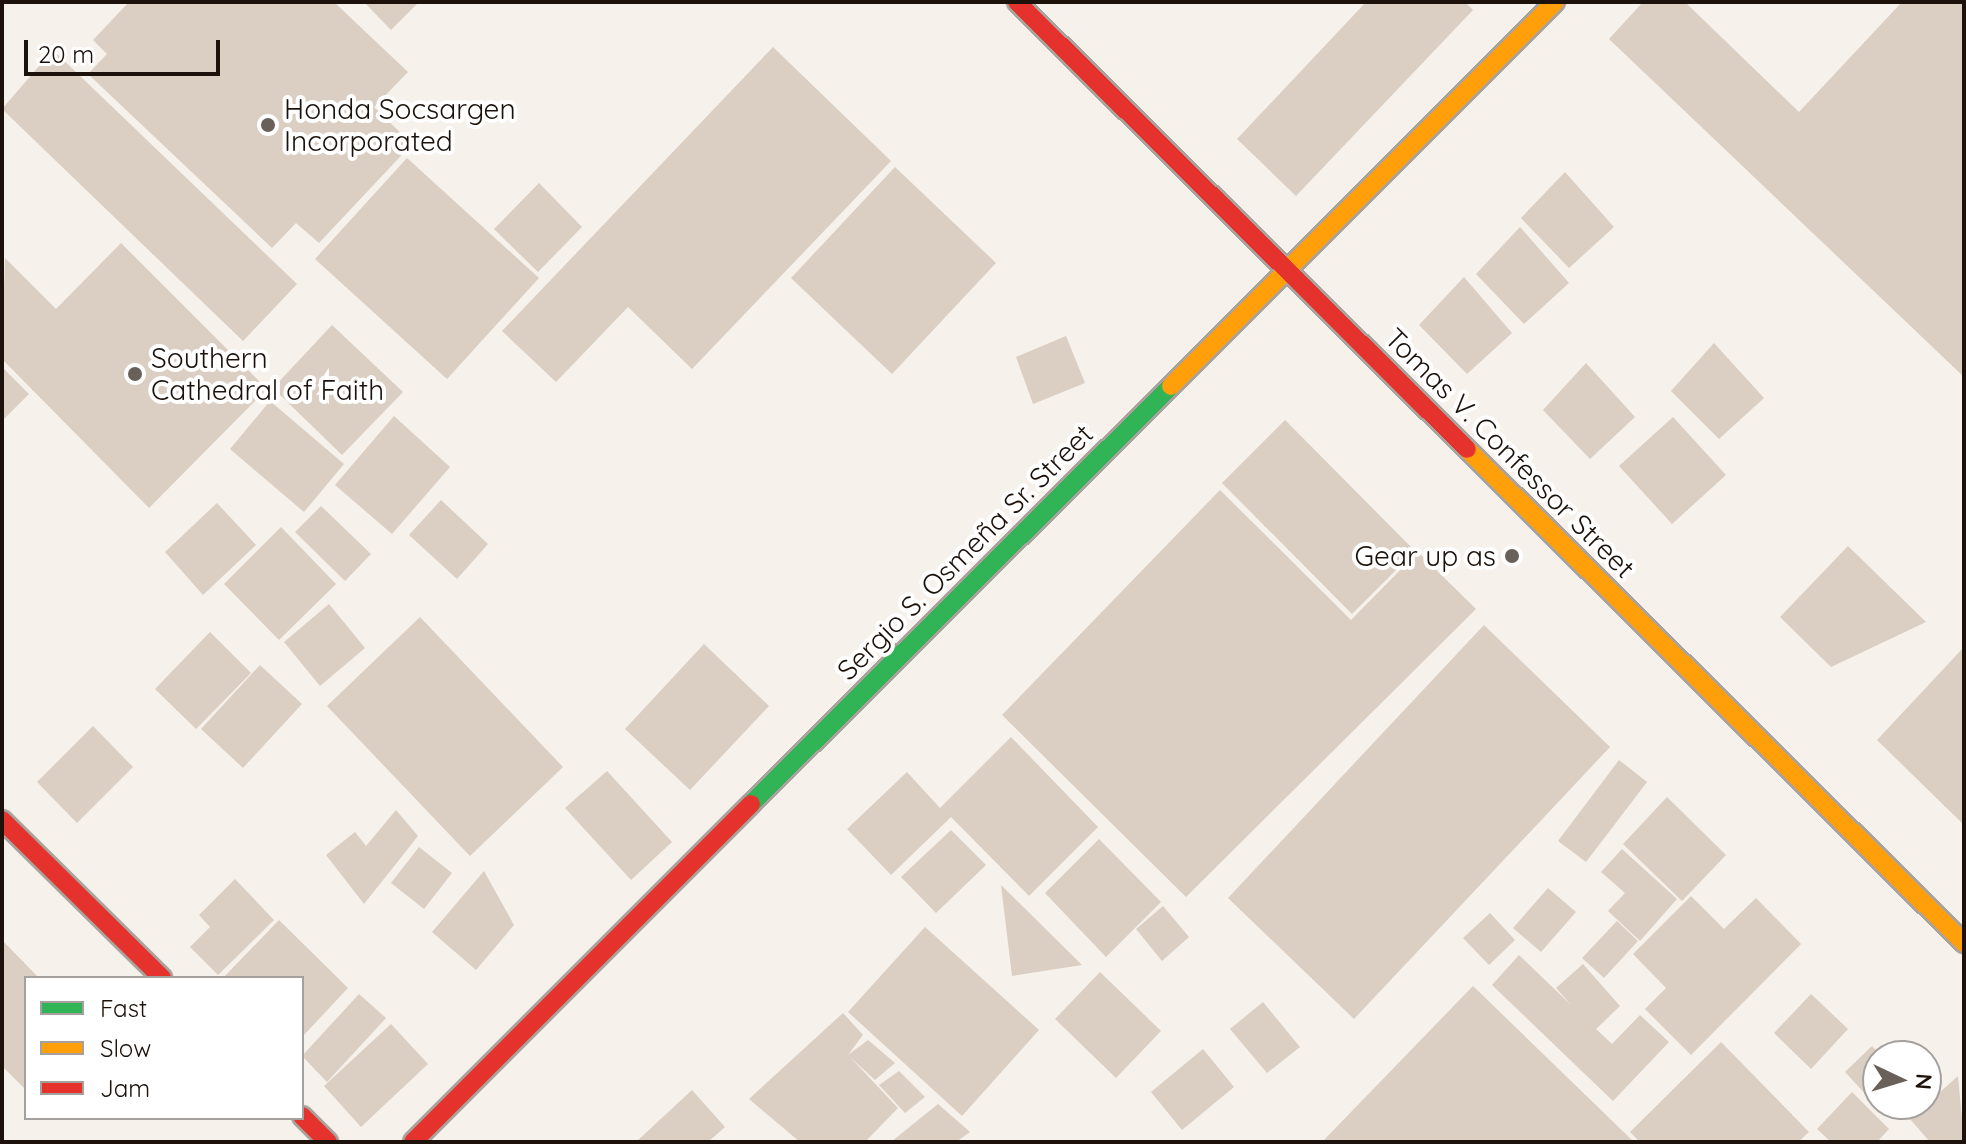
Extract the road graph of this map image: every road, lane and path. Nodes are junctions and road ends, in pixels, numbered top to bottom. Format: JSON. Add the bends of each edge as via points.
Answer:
{"nodes":[{"id":1,"x":1017,"y":2,"type":"edge"},
{"id":2,"x":1555,"y":2,"type":"edge"},
{"id":3,"x":1287,"y":270,"type":"junction"},
{"id":4,"x":2,"y":820,"type":"edge"},
{"id":5,"x":1964,"y":943,"type":"edge"},
{"id":6,"x":160,"y":976,"type":"edge"},
{"id":7,"x":304,"y":1118,"type":"edge"},
{"id":8,"x":328,"y":1142,"type":"edge"},
{"id":9,"x":413,"y":1142,"type":"edge"}],
"edges":[{"from":1,"to":3,"type":"street","name":"Tomas V. Confessor Street"},
{"from":2,"to":3,"type":"street","name":"Sergio S. Osmeña Sr. Street"},
{"from":3,"to":5,"type":"street","name":"Tomas V. Confessor Street"},
{"from":3,"to":9,"type":"street","name":"Sergio S. Osmeña Sr. Street"},
{"from":4,"to":6,"type":"street"},
{"from":7,"to":8,"type":"street"}]}
